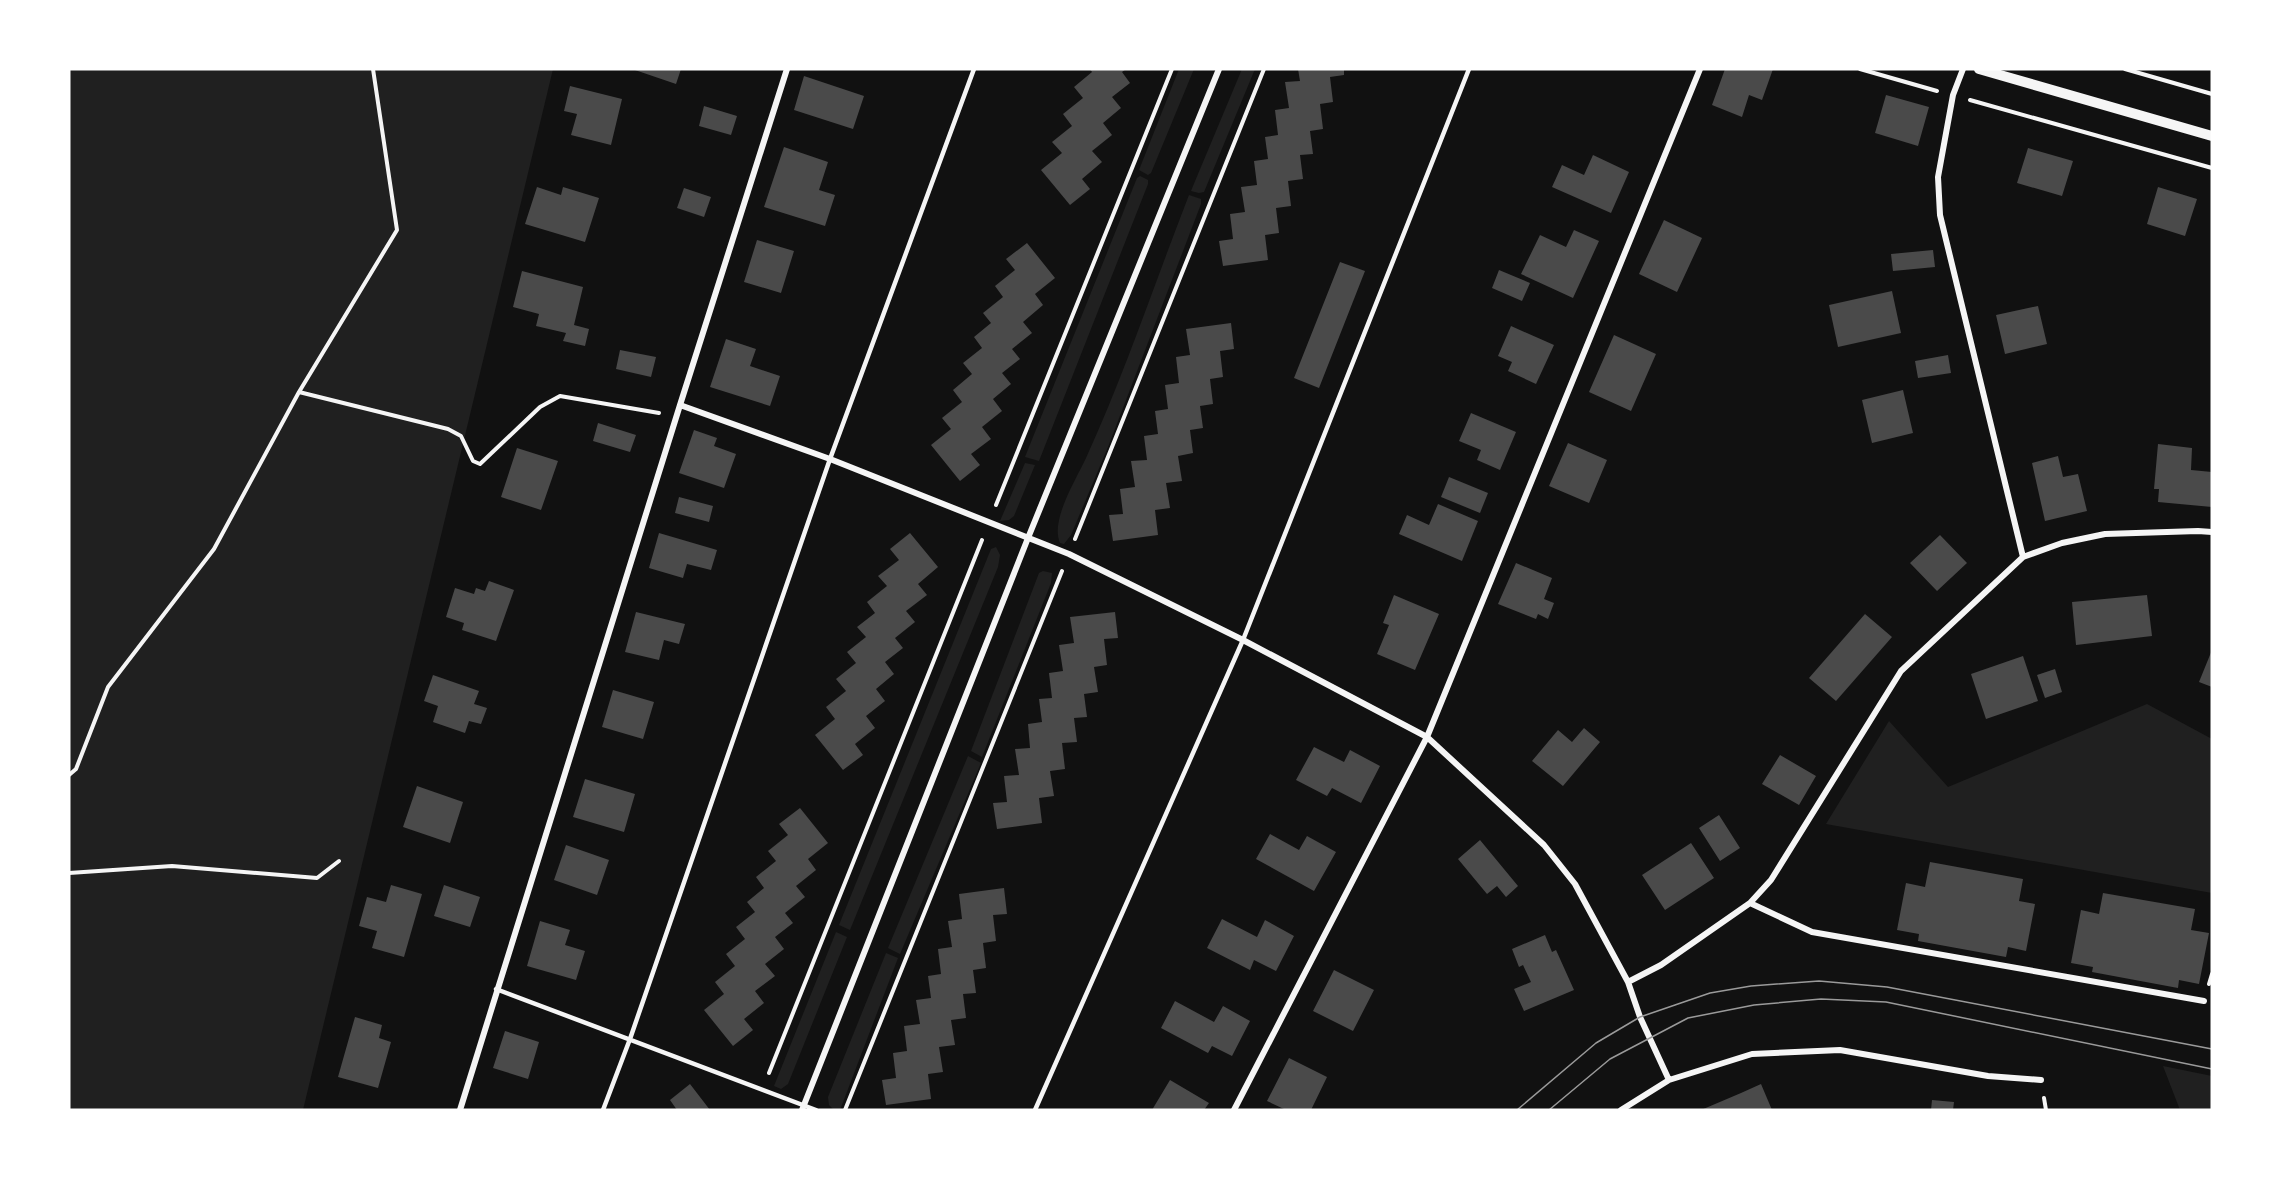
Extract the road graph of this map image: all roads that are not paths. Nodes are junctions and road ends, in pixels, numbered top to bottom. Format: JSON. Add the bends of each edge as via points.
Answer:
{"nodes":[{"id":1,"x":788,"y":69,"type":"edge"},
{"id":2,"x":974,"y":69,"type":"edge"},
{"id":3,"x":1219,"y":69,"type":"edge"},
{"id":4,"x":1469,"y":69,"type":"edge"},
{"id":5,"x":1700,"y":69,"type":"edge"},
{"id":6,"x":1963,"y":69,"type":"edge"},
{"id":7,"x":1979,"y":69,"type":"edge"},
{"id":8,"x":2212,"y":135,"type":"edge"},
{"id":9,"x":680,"y":405,"type":"junction"},
{"id":10,"x":830,"y":459,"type":"junction"},
{"id":11,"x":2212,"y":532,"type":"edge"},
{"id":12,"x":1028,"y":538,"type":"junction"},
{"id":13,"x":2023,"y":557,"type":"junction"},
{"id":14,"x":1243,"y":640,"type":"junction"},
{"id":15,"x":1427,"y":736,"type":"junction"},
{"id":16,"x":1750,"y":903,"type":"junction"},
{"id":17,"x":1629,"y":982,"type":"junction"},
{"id":18,"x":496,"y":989,"type":"junction"},
{"id":19,"x":2204,"y":1001,"type":"dead end"},
{"id":20,"x":630,"y":1039,"type":"junction"},
{"id":21,"x":1669,"y":1080,"type":"junction"},
{"id":22,"x":2041,"y":1080,"type":"dead end"},
{"id":23,"x":803,"y":1108,"type":"edge"},
{"id":24,"x":460,"y":1110,"type":"edge"},
{"id":25,"x":603,"y":1110,"type":"edge"},
{"id":26,"x":816,"y":1110,"type":"edge"},
{"id":27,"x":1035,"y":1110,"type":"edge"},
{"id":28,"x":1234,"y":1110,"type":"edge"},
{"id":29,"x":1621,"y":1110,"type":"edge"}],
"edges":[{"from":1,"to":9,"type":"street"},
{"from":2,"to":10,"type":"lane"},
{"from":3,"to":12,"type":"street"},
{"from":4,"to":14,"type":"lane"},
{"from":5,"to":15,"type":"street"},
{"from":6,"to":13,"type":"street","via":[[1953,95],[1938,177],[1940,215]]},
{"from":7,"to":8,"type":"street"},
{"from":9,"to":10,"type":"street"},
{"from":9,"to":18,"type":"street"},
{"from":10,"to":12,"type":"street"},
{"from":10,"to":20,"type":"lane"},
{"from":11,"to":13,"type":"street","via":[[2105,534]]},
{"from":12,"to":14,"type":"street"},
{"from":12,"to":23,"type":"street"},
{"from":13,"to":16,"type":"street","via":[[1901,671],[1771,880]]},
{"from":14,"to":15,"type":"street"},
{"from":14,"to":27,"type":"lane"},
{"from":15,"to":17,"type":"street","via":[[1544,844],[1575,885]]},
{"from":15,"to":28,"type":"street"},
{"from":16,"to":17,"type":"street","via":[[1661,965]]},
{"from":16,"to":19,"type":"street","via":[[1812,932]]},
{"from":17,"to":21,"type":"street","via":[[1640,1017]]},
{"from":18,"to":20,"type":"lane"},
{"from":18,"to":24,"type":"street"},
{"from":20,"to":23,"type":"lane"},
{"from":20,"to":25,"type":"lane"},
{"from":21,"to":22,"type":"street","via":[[1752,1054],[1840,1050],[1988,1076]]},
{"from":21,"to":29,"type":"street"},
{"from":23,"to":26,"type":"lane"}]}
